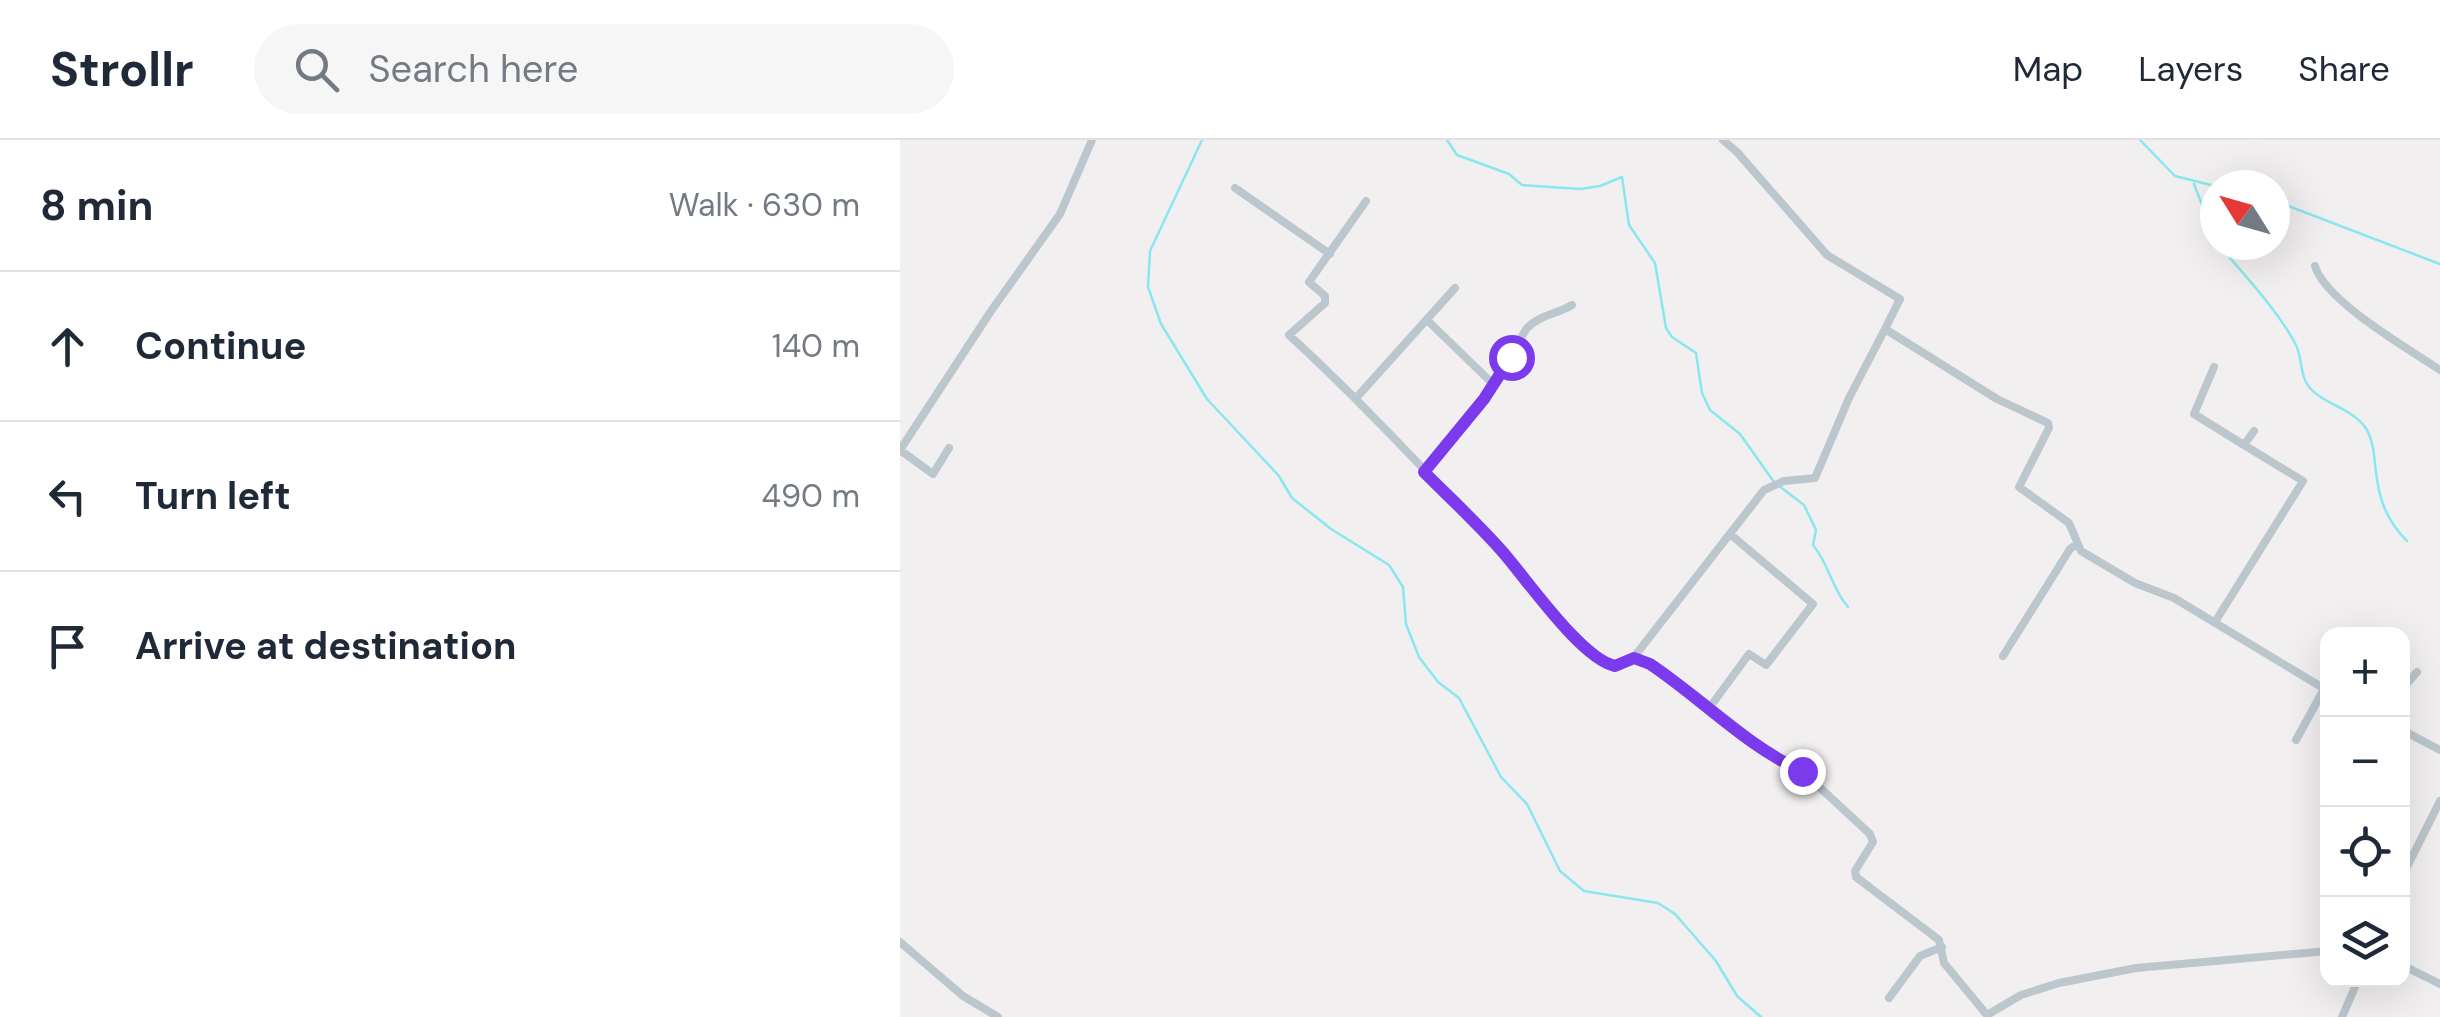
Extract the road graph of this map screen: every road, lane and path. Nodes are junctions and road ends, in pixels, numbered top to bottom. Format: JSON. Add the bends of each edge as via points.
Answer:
{"nodes":[{"id":1,"x":1092,"y":140,"type":"edge"},
{"id":2,"x":1722,"y":140,"type":"edge"},
{"id":3,"x":1235,"y":188,"type":"dead end"},
{"id":4,"x":1366,"y":201,"type":"dead end"},
{"id":5,"x":1330,"y":254,"type":"junction"},
{"id":6,"x":2315,"y":266,"type":"dead end"},
{"id":7,"x":1455,"y":288,"type":"dead end"},
{"id":8,"x":1572,"y":305,"type":"dead end"},
{"id":9,"x":1427,"y":320,"type":"junction"},
{"id":10,"x":1886,"y":329,"type":"junction"},
{"id":11,"x":2214,"y":368,"type":"dead end"},
{"id":12,"x":2440,"y":370,"type":"edge"},
{"id":13,"x":1493,"y":384,"type":"junction"},
{"id":14,"x":1357,"y":397,"type":"junction"},
{"id":15,"x":2254,"y":431,"type":"dead end"},
{"id":16,"x":2244,"y":446,"type":"junction"},
{"id":17,"x":949,"y":448,"type":"dead end"},
{"id":18,"x":900,"y":450,"type":"edge"},
{"id":19,"x":1424,"y":472,"type":"junction"},
{"id":20,"x":1730,"y":534,"type":"junction"},
{"id":21,"x":2077,"y":544,"type":"junction"},
{"id":22,"x":2214,"y":622,"type":"junction"},
{"id":23,"x":2003,"y":656,"type":"dead end"},
{"id":24,"x":1634,"y":658,"type":"junction"},
{"id":25,"x":2418,"y":672,"type":"dead end"},
{"id":26,"x":2410,"y":680,"type":"edge"},
{"id":27,"x":2320,"y":686,"type":"edge"},
{"id":28,"x":2320,"y":700,"type":"edge"},
{"id":29,"x":1710,"y":707,"type":"junction"},
{"id":30,"x":2410,"y":734,"type":"edge"},
{"id":31,"x":2296,"y":740,"type":"dead end"},
{"id":32,"x":2440,"y":750,"type":"edge"},
{"id":33,"x":2440,"y":802,"type":"edge"},
{"id":34,"x":2430,"y":818,"type":"junction"},
{"id":35,"x":2440,"y":824,"type":"edge"},
{"id":36,"x":2410,"y":860,"type":"edge"},
{"id":37,"x":900,"y":942,"type":"edge"},
{"id":38,"x":1942,"y":947,"type":"junction"},
{"id":39,"x":2320,"y":952,"type":"edge"},
{"id":40,"x":2410,"y":969,"type":"edge"},
{"id":41,"x":2440,"y":984,"type":"edge"},
{"id":42,"x":2355,"y":987,"type":"edge"},
{"id":43,"x":1888,"y":998,"type":"dead end"},
{"id":44,"x":1986,"y":1016,"type":"edge"},
{"id":45,"x":998,"y":1017,"type":"edge"},
{"id":46,"x":2342,"y":1017,"type":"edge"}],
"edges":[{"from":1,"to":18,"type":"street","via":[[1060,214]]},
{"from":2,"to":10,"type":"street","via":[[1827,254],[1900,299]]},
{"from":3,"to":5,"type":"street"},
{"from":4,"to":5,"type":"street"},
{"from":5,"to":14,"type":"street","via":[[1309,282],[1325,304],[1289,335]]},
{"from":6,"to":12,"type":"street","via":[[2356,312]]},
{"from":7,"to":9,"type":"street"},
{"from":8,"to":13,"type":"street","via":[[1532,323]]},
{"from":9,"to":13,"type":"street"},
{"from":9,"to":14,"type":"street"},
{"from":10,"to":20,"type":"street","via":[[1819,473],[1764,490]]},
{"from":10,"to":21,"type":"street","via":[[2048,423],[2020,487],[2069,523]]},
{"from":11,"to":16,"type":"street","via":[[2194,414]]},
{"from":13,"to":19,"type":"street"},
{"from":14,"to":19,"type":"street"},
{"from":15,"to":16,"type":"street"},
{"from":16,"to":22,"type":"street","via":[[2303,480]]},
{"from":17,"to":18,"type":"street","via":[[933,474]]},
{"from":19,"to":24,"type":"street","via":[[1594,655],[1615,666]]},
{"from":20,"to":24,"type":"street"},
{"from":20,"to":29,"type":"street","via":[[1813,604],[1766,666],[1750,654]]},
{"from":21,"to":22,"type":"street","via":[[2098,563]]},
{"from":21,"to":23,"type":"street"},
{"from":22,"to":27,"type":"street"},
{"from":24,"to":29,"type":"street"},
{"from":25,"to":26,"type":"street"},
{"from":28,"to":31,"type":"street"},
{"from":29,"to":38,"type":"street","via":[[1802,771],[1870,834],[1874,842],[1856,877]]},
{"from":30,"to":32,"type":"street"},
{"from":33,"to":34,"type":"street"},
{"from":34,"to":35,"type":"street"},
{"from":34,"to":36,"type":"street"},
{"from":37,"to":45,"type":"street"},
{"from":38,"to":43,"type":"street","via":[[1920,956]]},
{"from":38,"to":44,"type":"street","via":[[1944,964]]},
{"from":39,"to":44,"type":"street","via":[[2136,968],[2021,994]]},
{"from":40,"to":41,"type":"street"},
{"from":42,"to":46,"type":"street"}]}
